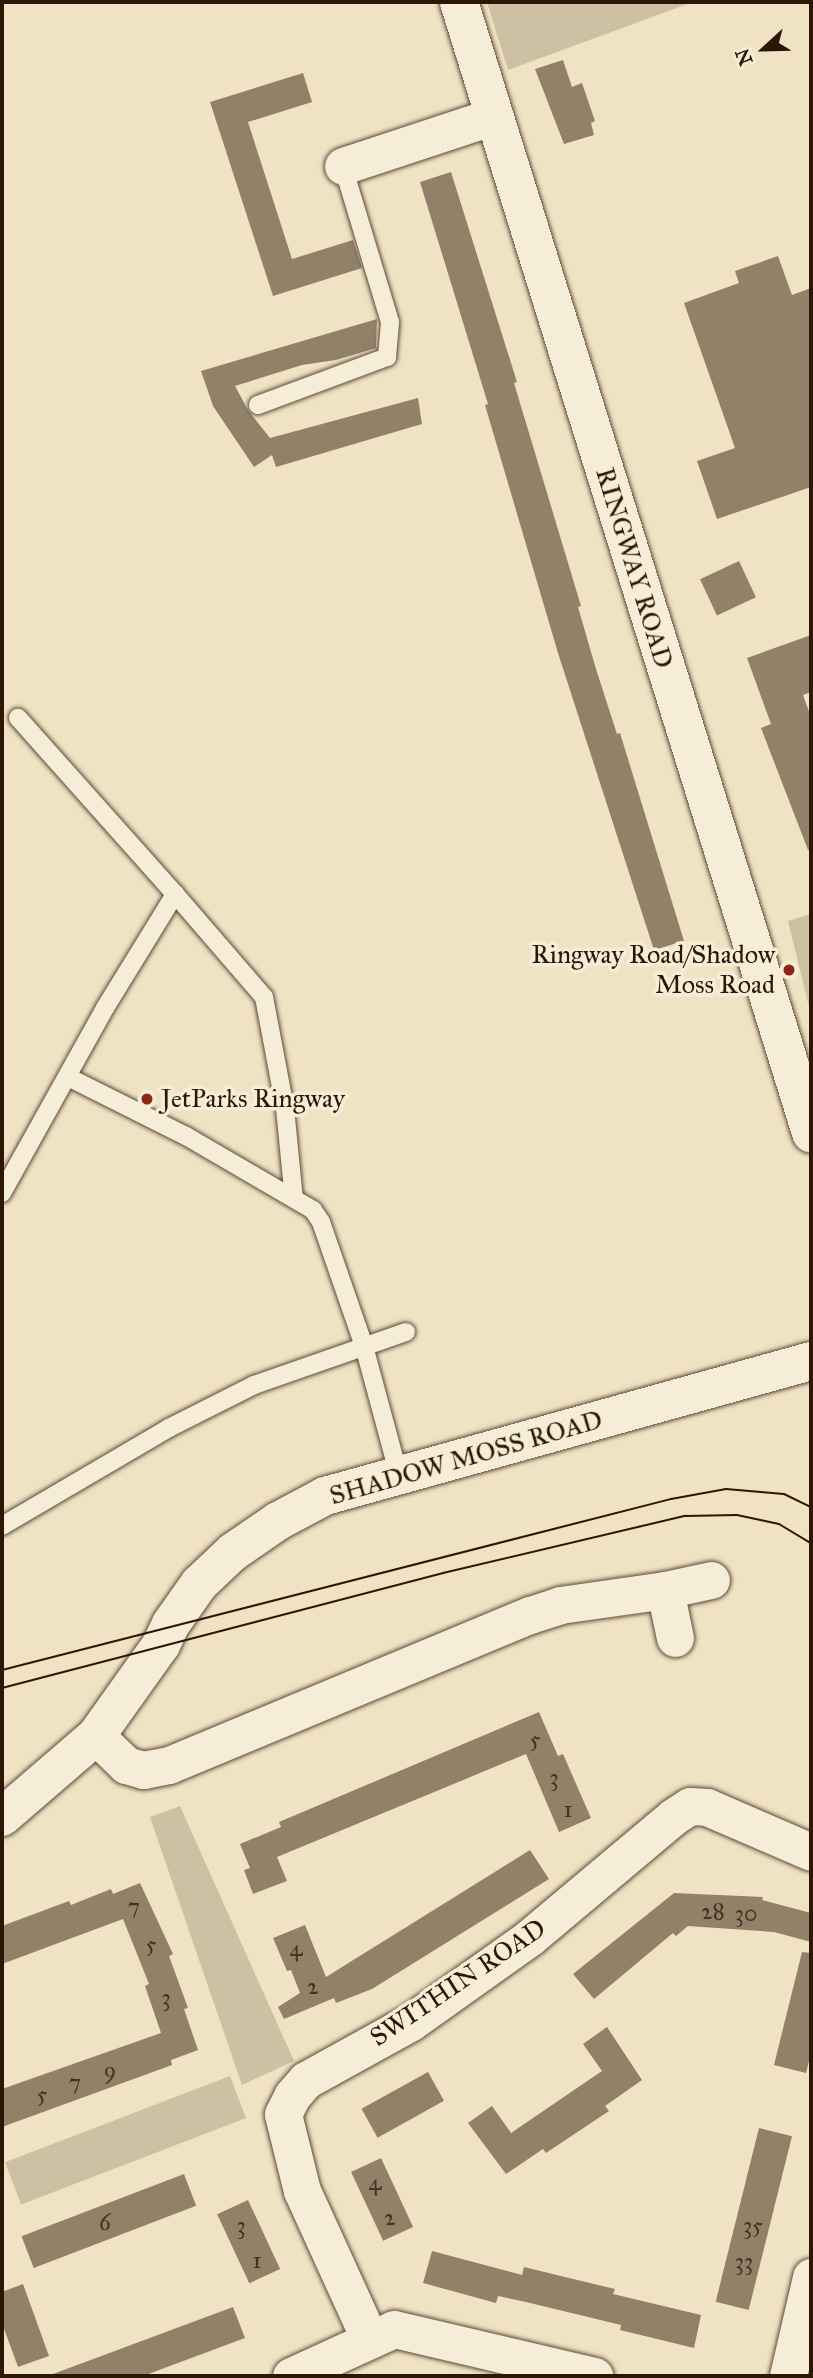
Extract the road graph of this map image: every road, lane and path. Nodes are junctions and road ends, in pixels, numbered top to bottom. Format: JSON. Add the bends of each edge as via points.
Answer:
{"nodes":[{"id":1,"x":459,"y":2,"type":"edge"},
{"id":2,"x":494,"y":117,"type":"junction"},
{"id":3,"x":343,"y":166,"type":"joint"},
{"id":4,"x":258,"y":405,"type":"dead end"},
{"id":5,"x":18,"y":718,"type":"dead end"},
{"id":6,"x":175,"y":894,"type":"junction"},
{"id":7,"x":68,"y":1077,"type":"junction"},
{"id":8,"x":811,"y":1133,"type":"edge"},
{"id":9,"x":2,"y":1193,"type":"edge"},
{"id":10,"x":294,"y":1199,"type":"junction"},
{"id":11,"x":406,"y":1332,"type":"dead end"},
{"id":12,"x":364,"y":1346,"type":"junction"},
{"id":13,"x":811,"y":1361,"type":"edge"},
{"id":14,"x":399,"y":1476,"type":"junction"},
{"id":15,"x":2,"y":1526,"type":"edge"},
{"id":16,"x":711,"y":1580,"type":"dead end"},
{"id":17,"x":665,"y":1590,"type":"junction"},
{"id":18,"x":675,"y":1638,"type":"dead end"},
{"id":19,"x":96,"y":1736,"type":"junction"},
{"id":20,"x":2,"y":1817,"type":"edge"},
{"id":21,"x":811,"y":1852,"type":"edge"},
{"id":22,"x":811,"y":2277,"type":"edge"},
{"id":23,"x":370,"y":2340,"type":"junction"},
{"id":24,"x":291,"y":2376,"type":"edge"},
{"id":25,"x":595,"y":2376,"type":"edge"},
{"id":26,"x":788,"y":2376,"type":"edge"}],
"edges":[{"from":1,"to":2,"type":"street","name":"RINGWAY ROAD"},
{"from":2,"to":3,"type":"street"},
{"from":2,"to":8,"type":"street","name":"RINGWAY ROAD"},
{"from":3,"to":4,"type":"lane","via":[[390,322],[387,357]]},
{"from":5,"to":6,"type":"lane"},
{"from":6,"to":7,"type":"lane"},
{"from":6,"to":10,"type":"lane","via":[[264,998],[285,1108]]},
{"from":7,"to":9,"type":"lane"},
{"from":7,"to":10,"type":"lane","via":[[186,1136]]},
{"from":10,"to":12,"type":"lane","via":[[313,1210],[321,1222]]},
{"from":11,"to":12,"type":"lane"},
{"from":12,"to":14,"type":"lane"},
{"from":12,"to":15,"type":"lane","via":[[254,1385]]},
{"from":13,"to":14,"type":"street","name":"SHADOW MOSS ROAD"},
{"from":14,"to":19,"type":"street","name":"SHADOW MOSS ROAD","via":[[326,1496],[233,1552],[199,1584]]},
{"from":16,"to":17,"type":"street"},
{"from":17,"to":18,"type":"street"},
{"from":17,"to":19,"type":"street","via":[[560,1605],[530,1615],[169,1765],[142,1770],[126,1765]]},
{"from":19,"to":20,"type":"street","name":"SHADOW MOSS ROAD"},
{"from":21,"to":23,"type":"street","name":"SWITHIN ROAD","via":[[707,1807],[690,1806],[529,1938],[411,2022],[306,2080],[283,2114],[302,2191]]},
{"from":22,"to":26,"type":"street"},
{"from":23,"to":24,"type":"street"},
{"from":23,"to":25,"type":"street","via":[[394,2329]]}]}
